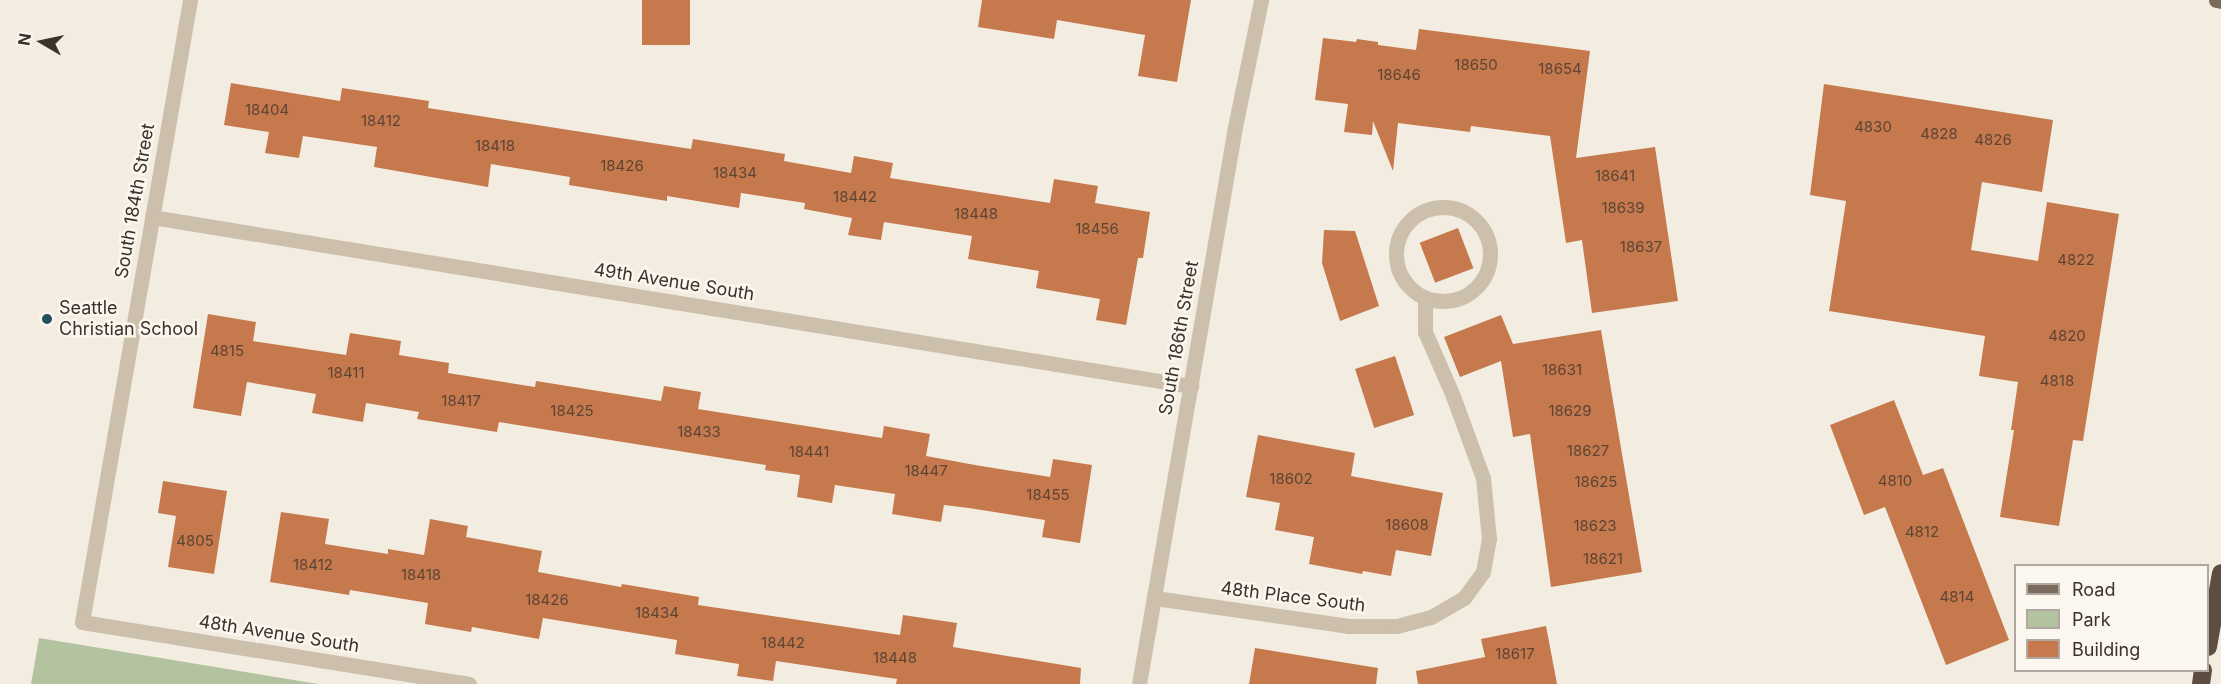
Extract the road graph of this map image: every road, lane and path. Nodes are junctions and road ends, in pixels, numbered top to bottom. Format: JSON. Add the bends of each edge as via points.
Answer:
{"nodes":[{"id":1,"x":190,"y":0,"type":"edge"},
{"id":2,"x":1261,"y":0,"type":"edge"},
{"id":3,"x":2216,"y":0,"type":"edge"},
{"id":4,"x":2221,"y":1,"type":"edge"},
{"id":5,"x":152,"y":217,"type":"junction"},
{"id":6,"x":1425,"y":298,"type":"junction"},
{"id":7,"x":1191,"y":386,"type":"junction"},
{"id":8,"x":2221,"y":573,"type":"edge"},
{"id":9,"x":1155,"y":598,"type":"junction"},
{"id":10,"x":82,"y":622,"type":"joint"},
{"id":11,"x":2209,"y":641,"type":"edge"},
{"id":12,"x":469,"y":684,"type":"edge"},
{"id":13,"x":1139,"y":684,"type":"edge"}],
"edges":[{"from":1,"to":5,"type":"street","name":"South 184th Street"},
{"from":2,"to":7,"type":"street","name":"South 186th Street"},
{"from":3,"to":4,"type":"main road"},
{"from":5,"to":7,"type":"street","name":"49th Avenue South"},
{"from":5,"to":10,"type":"street","name":"South 184th Street"},
{"from":6,"to":6,"type":"street","via":[[1443,302],[1461,298],[1477,288],[1487,272],[1491,254],[1487,236],[1477,221],[1461,210],[1443,207],[1425,211],[1410,221],[1400,237],[1396,255],[1400,273],[1410,288]]},
{"from":6,"to":9,"type":"street","name":"48th Place South","via":[[1425,332],[1483,478],[1489,539],[1483,572],[1464,598],[1431,618],[1397,626],[1349,626]]},
{"from":7,"to":9,"type":"street","name":"South 186th Street"},
{"from":8,"to":11,"type":"highway"},
{"from":9,"to":13,"type":"street","name":"South 186th Street"},
{"from":10,"to":12,"type":"street","name":"48th Avenue South"}]}
